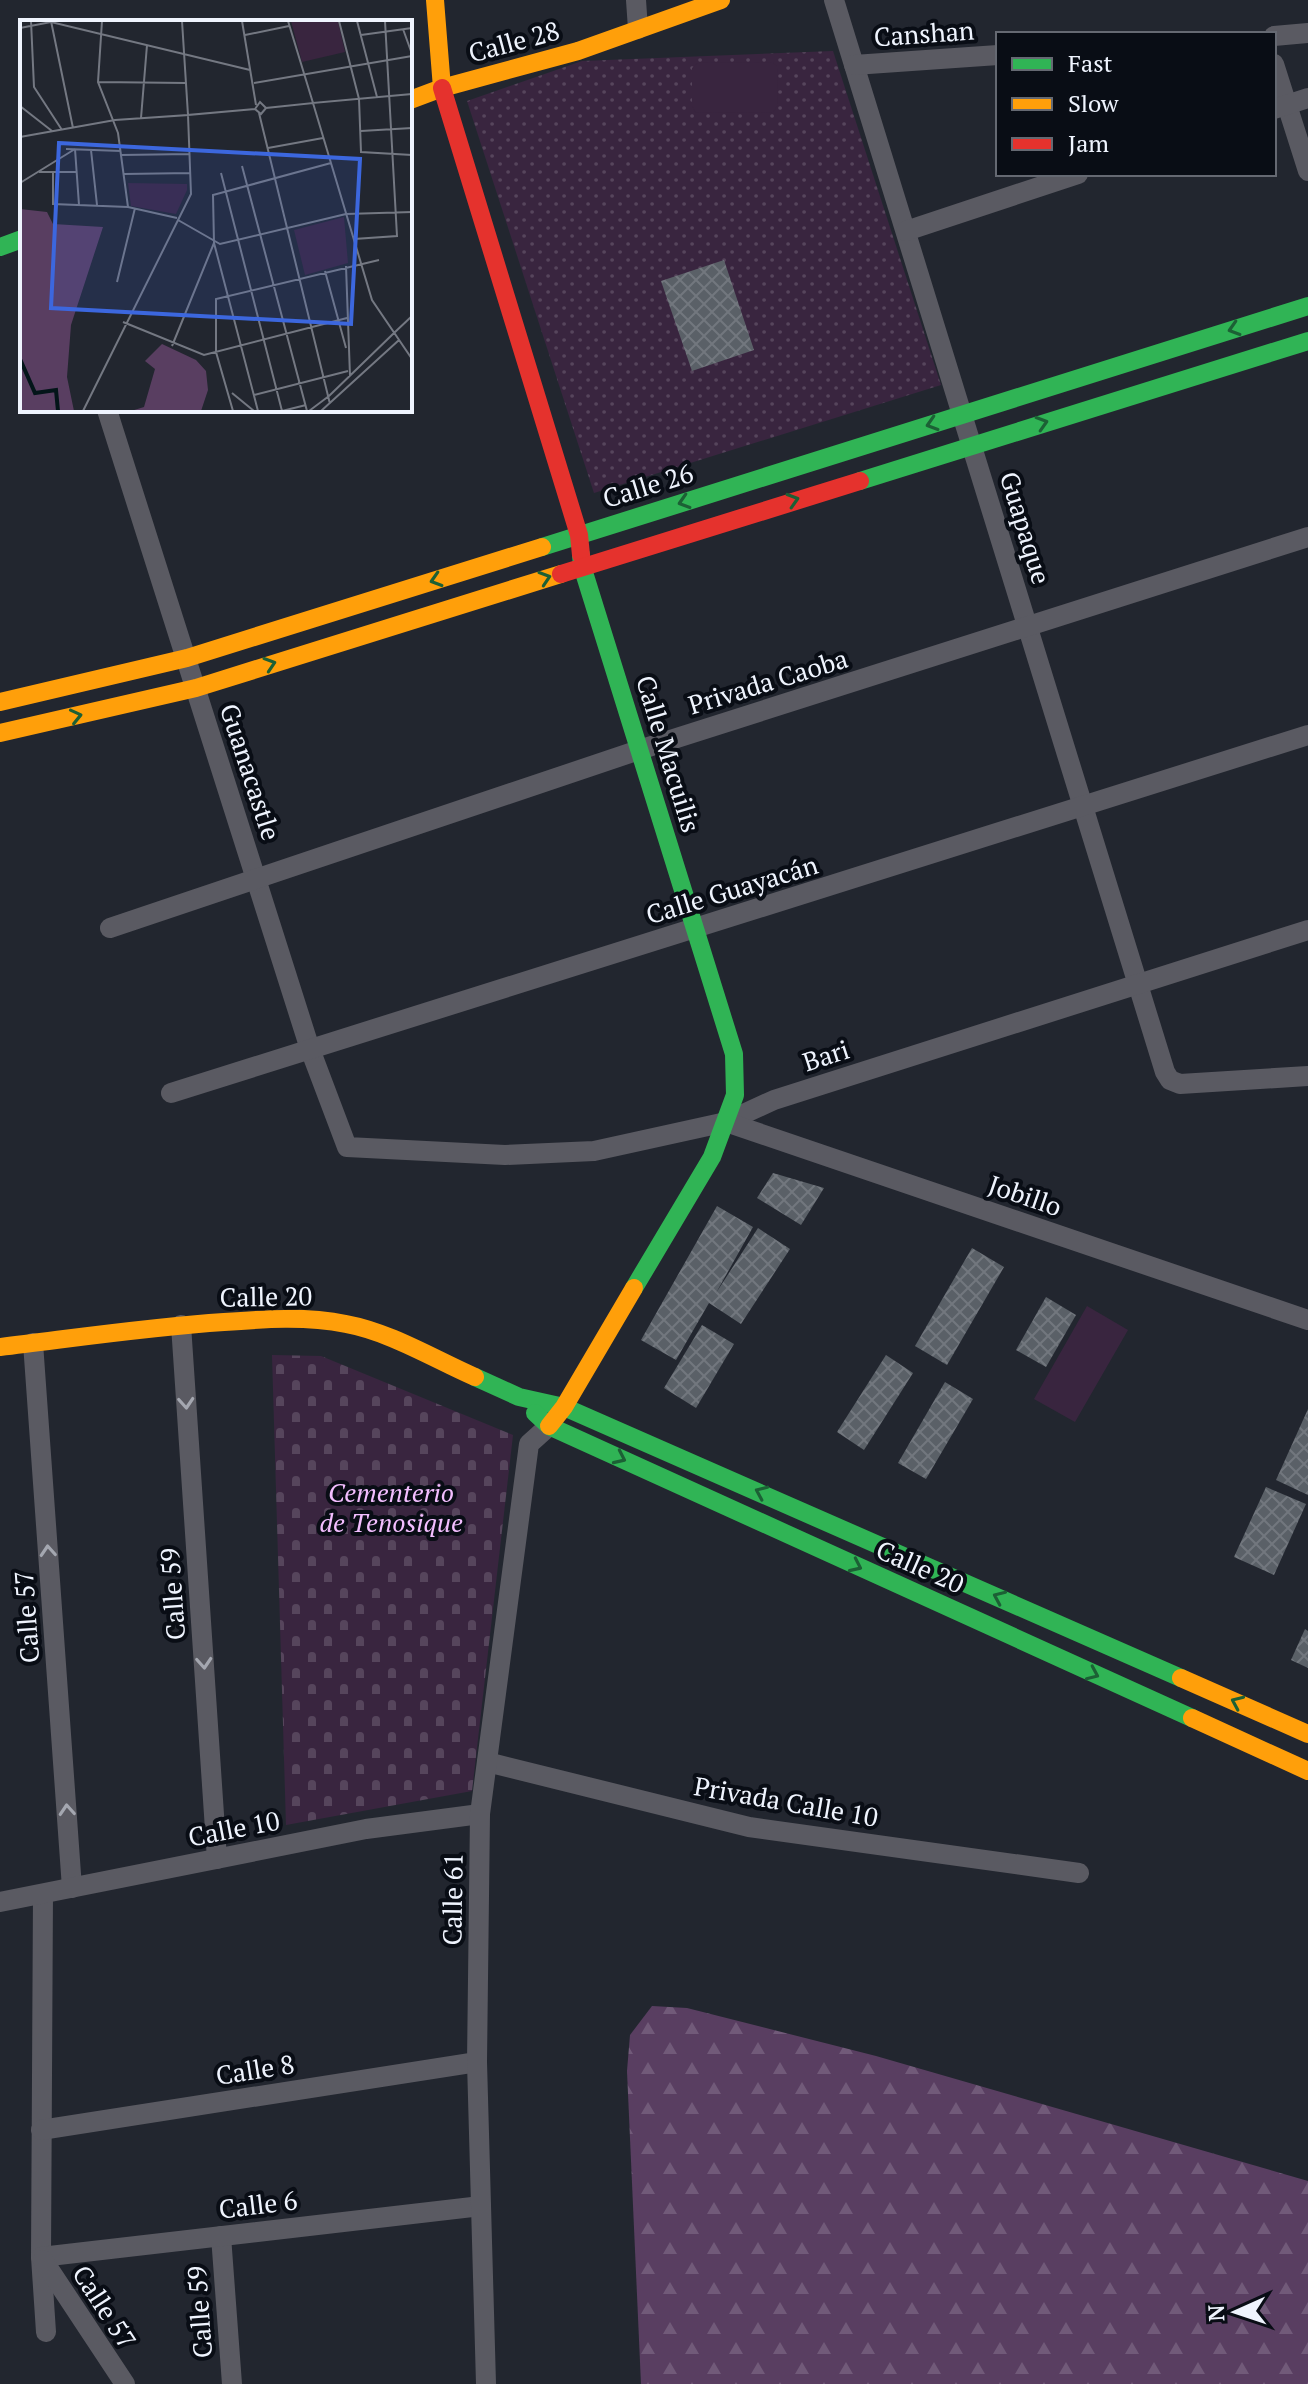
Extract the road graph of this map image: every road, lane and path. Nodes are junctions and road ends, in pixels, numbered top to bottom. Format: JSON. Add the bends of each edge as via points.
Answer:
{"nodes":[{"id":1,"x":435,"y":0,"type":"edge"},
{"id":2,"x":636,"y":0,"type":"edge"},
{"id":3,"x":721,"y":0,"type":"edge"},
{"id":4,"x":834,"y":0,"type":"edge"},
{"id":5,"x":638,"y":29,"type":"junction"},
{"id":6,"x":1308,"y":33,"type":"edge"},
{"id":7,"x":1276,"y":36,"type":"edge"},
{"id":8,"x":996,"y":55,"type":"edge"},
{"id":9,"x":854,"y":65,"type":"junction"},
{"id":10,"x":1276,"y":78,"type":"edge"},
{"id":11,"x":442,"y":88,"type":"junction"},
{"id":12,"x":1308,"y":98,"type":"edge"},
{"id":13,"x":412,"y":99,"type":"edge"},
{"id":14,"x":1280,"y":107,"type":"edge"},
{"id":15,"x":1308,"y":171,"type":"edge"},
{"id":16,"x":1072,"y":176,"type":"edge"},
{"id":17,"x":906,"y":231,"type":"junction"},
{"id":18,"x":20,"y":240,"type":"edge"},
{"id":19,"x":0,"y":247,"type":"edge"},
{"id":20,"x":1308,"y":306,"type":"edge"},
{"id":21,"x":1308,"y":341,"type":"edge"},
{"id":22,"x":108,"y":412,"type":"edge"},
{"id":23,"x":962,"y":415,"type":"junction"},
{"id":24,"x":972,"y":445,"type":"junction"},
{"id":25,"x":579,"y":535,"type":"junction"},
{"id":26,"x":1308,"y":537,"type":"edge"},
{"id":27,"x":582,"y":566,"type":"junction"},
{"id":28,"x":1028,"y":628,"type":"junction"},
{"id":29,"x":187,"y":658,"type":"junction"},
{"id":30,"x":196,"y":688,"type":"junction"},
{"id":31,"x":0,"y":702,"type":"edge"},
{"id":32,"x":0,"y":733,"type":"edge"},
{"id":33,"x":1308,"y":735,"type":"edge"},
{"id":34,"x":639,"y":750,"type":"junction"},
{"id":35,"x":1083,"y":807,"type":"junction"},
{"id":36,"x":256,"y":878,"type":"junction"},
{"id":37,"x":110,"y":928,"type":"dead end"},
{"id":38,"x":695,"y":929,"type":"junction"},
{"id":39,"x":1308,"y":930,"type":"edge"},
{"id":40,"x":1138,"y":984,"type":"junction"},
{"id":41,"x":310,"y":1049,"type":"junction"},
{"id":42,"x":1308,"y":1076,"type":"edge"},
{"id":43,"x":171,"y":1093,"type":"dead end"},
{"id":44,"x":726,"y":1122,"type":"junction"},
{"id":45,"x":347,"y":1147,"type":"joint"},
{"id":46,"x":1308,"y":1320,"type":"edge"},
{"id":47,"x":181,"y":1325,"type":"junction"},
{"id":48,"x":33,"y":1343,"type":"junction"},
{"id":49,"x":0,"y":1347,"type":"edge"},
{"id":50,"x":519,"y":1397,"type":"junction"},
{"id":51,"x":564,"y":1407,"type":"junction"},
{"id":52,"x":549,"y":1426,"type":"junction"},
{"id":53,"x":957,"y":1578,"type":"junction"},
{"id":54,"x":944,"y":1606,"type":"junction"},
{"id":55,"x":1308,"y":1734,"type":"edge"},
{"id":56,"x":487,"y":1762,"type":"junction"},
{"id":57,"x":1308,"y":1771,"type":"edge"},
{"id":58,"x":480,"y":1814,"type":"junction"},
{"id":59,"x":217,"y":1859,"type":"junction"},
{"id":60,"x":1079,"y":1873,"type":"dead end"},
{"id":61,"x":72,"y":1888,"type":"junction"},
{"id":62,"x":43,"y":1894,"type":"junction"},
{"id":63,"x":0,"y":1902,"type":"edge"},
{"id":64,"x":477,"y":2062,"type":"junction"},
{"id":65,"x":41,"y":2130,"type":"junction"},
{"id":66,"x":481,"y":2206,"type":"junction"},
{"id":67,"x":221,"y":2236,"type":"junction"},
{"id":68,"x":41,"y":2257,"type":"junction"},
{"id":69,"x":46,"y":2332,"type":"dead end"},
{"id":70,"x":125,"y":2384,"type":"edge"},
{"id":71,"x":232,"y":2384,"type":"edge"},
{"id":72,"x":486,"y":2384,"type":"edge"}],
"edges":[{"from":1,"to":11,"type":"main road","name":"Calle Macuilis"},
{"from":2,"to":5,"type":"street"},
{"from":3,"to":5,"type":"main road","name":"Calle 28"},
{"from":4,"to":9,"type":"street","name":"Guapaque"},
{"from":5,"to":11,"type":"main road","name":"Calle 28"},
{"from":6,"to":7,"type":"street"},
{"from":8,"to":9,"type":"street","name":"Canshan"},
{"from":9,"to":17,"type":"street","name":"Guapaque"},
{"from":10,"to":14,"type":"street"},
{"from":11,"to":13,"type":"main road","name":"Calle 28"},
{"from":11,"to":25,"type":"main road","name":"Calle Macuilis"},
{"from":12,"to":14,"type":"street"},
{"from":14,"to":15,"type":"street"},
{"from":16,"to":17,"type":"street"},
{"from":17,"to":23,"type":"street","name":"Guapaque"},
{"from":18,"to":19,"type":"main road"},
{"from":20,"to":23,"type":"main road","name":"Calle 26","one_way":true},
{"from":24,"to":21,"type":"main road","one_way":true},
{"from":22,"to":29,"type":"street","name":"Guanacastle"},
{"from":23,"to":24,"type":"street","name":"Guapaque"},
{"from":23,"to":25,"type":"main road","name":"Calle 26","one_way":true},
{"from":27,"to":24,"type":"main road","one_way":true},
{"from":24,"to":28,"type":"street","name":"Guapaque"},
{"from":25,"to":27,"type":"main road","name":"Calle Macuilis"},
{"from":25,"to":29,"type":"main road","name":"Calle 26","one_way":true},
{"from":26,"to":28,"type":"street","name":"Privada Caoba"},
{"from":30,"to":27,"type":"main road","one_way":true},
{"from":27,"to":34,"type":"main road","name":"Calle Macuilis"},
{"from":28,"to":34,"type":"street","name":"Privada Caoba"},
{"from":28,"to":35,"type":"street","name":"Guapaque"},
{"from":29,"to":30,"type":"street","name":"Guanacastle"},
{"from":29,"to":31,"type":"main road","name":"Calle 26"},
{"from":32,"to":30,"type":"main road","one_way":true},
{"from":30,"to":36,"type":"street","name":"Guanacastle"},
{"from":33,"to":35,"type":"street","name":"Calle Guayacán"},
{"from":34,"to":36,"type":"street","name":"Privada Caoba"},
{"from":34,"to":38,"type":"main road","name":"Calle Macuilis"},
{"from":35,"to":38,"type":"street","name":"Calle Guayacán"},
{"from":35,"to":40,"type":"street","name":"Guapaque"},
{"from":36,"to":37,"type":"street","name":"Privada Caoba"},
{"from":36,"to":41,"type":"street","name":"Guanacastle"},
{"from":38,"to":41,"type":"street","name":"Calle Guayacán"},
{"from":38,"to":44,"type":"main road","name":"Calle Macuilis","via":[[734,1054],[735,1095]]},
{"from":39,"to":40,"type":"street","name":"Bari"},
{"from":40,"to":42,"type":"street","name":"Guapaque","via":[[1170,1080],[1180,1084]]},
{"from":40,"to":44,"type":"street","name":"Bari","via":[[774,1100]]},
{"from":41,"to":43,"type":"street","name":"Calle Guayacán"},
{"from":41,"to":45,"type":"street","name":"Guanacastle"},
{"from":44,"to":45,"type":"street","name":"Bari","via":[[594,1151],[505,1155]]},
{"from":44,"to":46,"type":"street","name":"Jobillo"},
{"from":44,"to":51,"type":"main road","name":"Calle Macuilis","via":[[712,1157]]},
{"from":47,"to":48,"type":"main road","name":"Calle 20"},
{"from":47,"to":50,"type":"main road","name":"Calle 20","via":[[269,1319],[347,1324]]},
{"from":47,"to":59,"type":"street","name":"Calle 59","one_way":true},
{"from":48,"to":49,"type":"main road","name":"Calle 20"},
{"from":61,"to":48,"type":"street","name":"Calle 57","one_way":true},
{"from":50,"to":51,"type":"main road","name":"Calle 20"},
{"from":50,"to":52,"type":"main road","name":"Calle 20"},
{"from":51,"to":52,"type":"main road","name":"Calle Macuilis"},
{"from":53,"to":51,"type":"main road","name":"Calle 20","one_way":true},
{"from":52,"to":54,"type":"main road","name":"Calle 20","one_way":true},
{"from":52,"to":56,"type":"street","name":"Calle 61","via":[[529,1444]]},
{"from":53,"to":54,"type":"main road"},
{"from":55,"to":53,"type":"main road","name":"Calle 20","one_way":true},
{"from":54,"to":57,"type":"main road","name":"Calle 20","one_way":true},
{"from":56,"to":58,"type":"street","name":"Calle 61"},
{"from":56,"to":60,"type":"street","name":"Privada Calle 10","via":[[749,1827]]},
{"from":58,"to":59,"type":"street","name":"Calle 10","via":[[366,1829]]},
{"from":58,"to":64,"type":"street","name":"Calle 61"},
{"from":59,"to":61,"type":"street","name":"Calle 10"},
{"from":61,"to":62,"type":"street","name":"Calle 10"},
{"from":62,"to":63,"type":"street","name":"Calle 10"},
{"from":62,"to":65,"type":"street","name":"Calle 57"},
{"from":64,"to":65,"type":"street","name":"Calle 8"},
{"from":64,"to":66,"type":"street","name":"Calle 61"},
{"from":65,"to":68,"type":"street","name":"Calle 57"},
{"from":66,"to":67,"type":"street","name":"Calle 6"},
{"from":66,"to":72,"type":"street","name":"Calle 61"},
{"from":67,"to":68,"type":"street","name":"Calle 6"},
{"from":67,"to":71,"type":"street","name":"Calle 59"},
{"from":68,"to":69,"type":"street","name":"Calle 57"},
{"from":68,"to":70,"type":"street","name":"Calle 57"}]}
